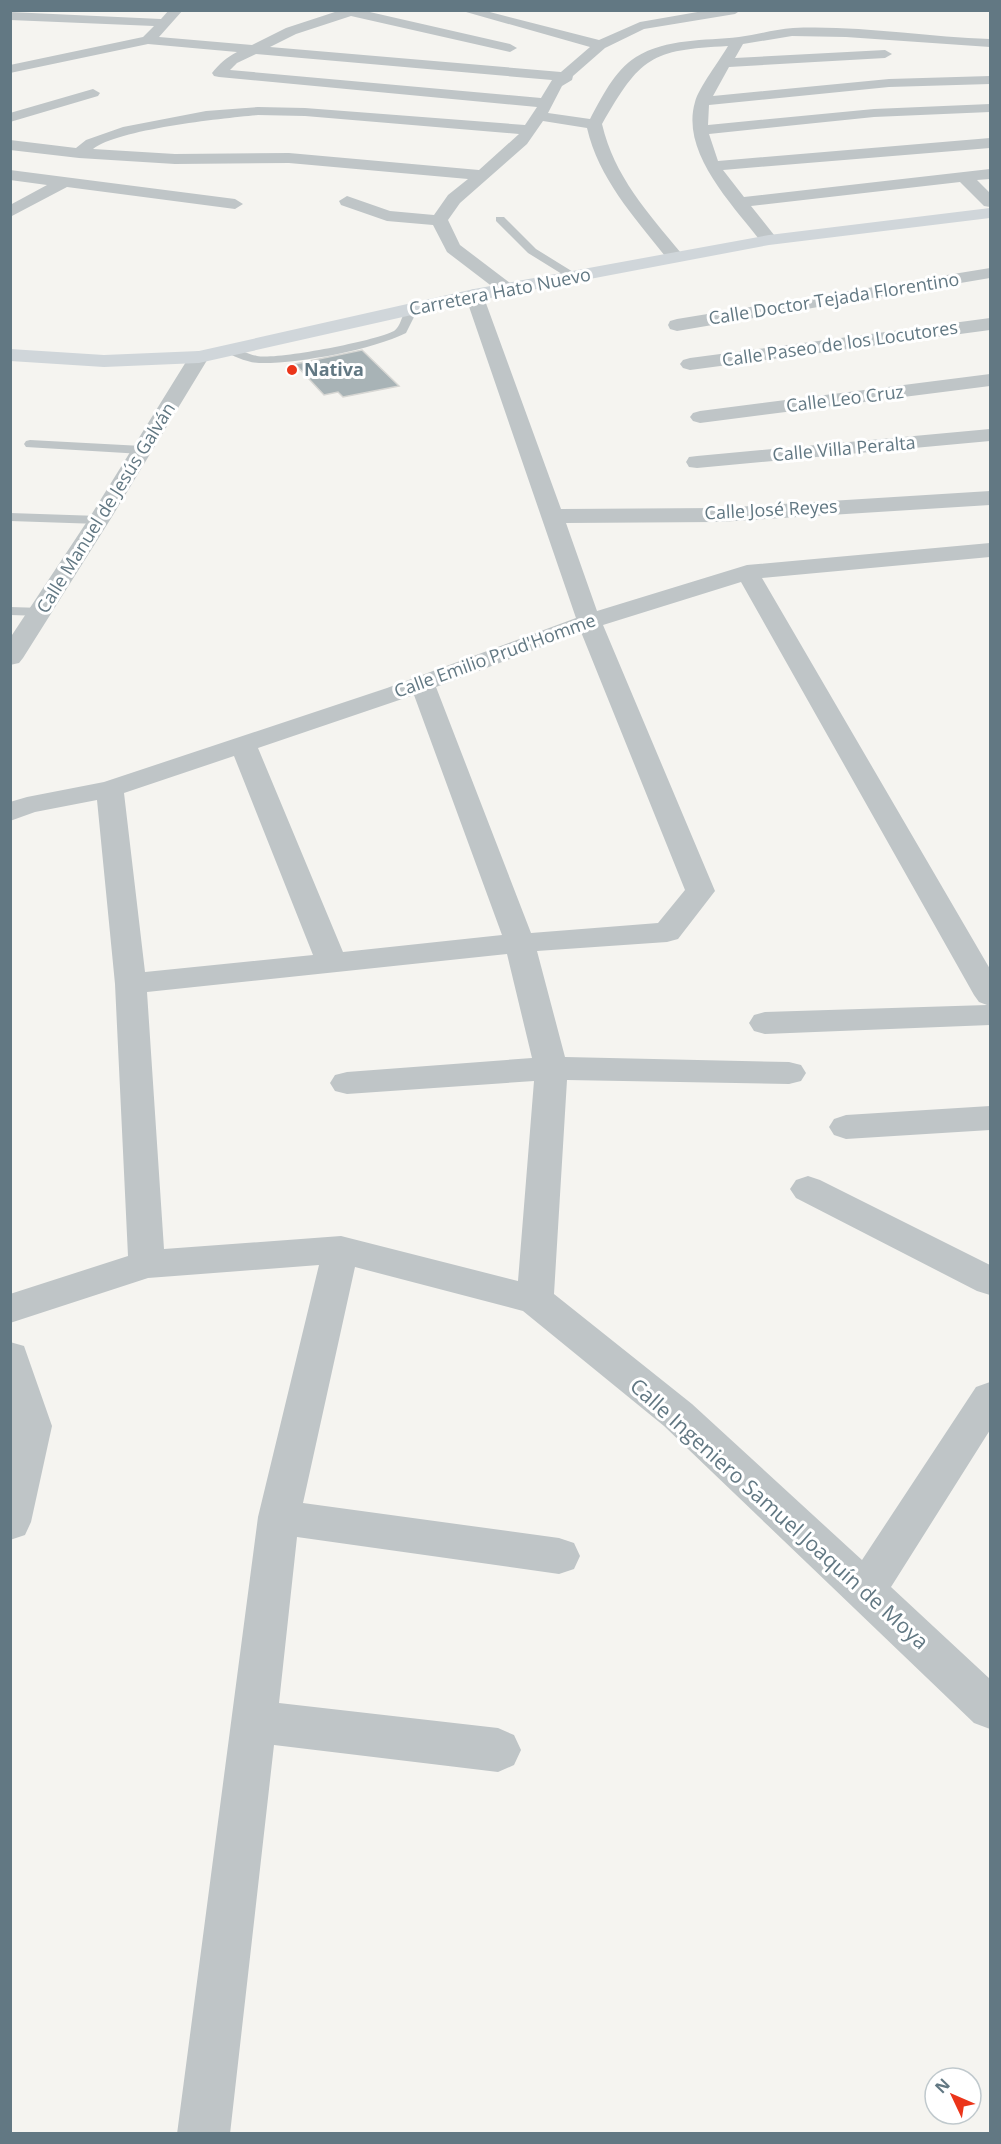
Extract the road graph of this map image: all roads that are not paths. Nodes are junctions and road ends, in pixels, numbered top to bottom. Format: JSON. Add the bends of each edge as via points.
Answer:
{"nodes":[{"id":1,"x":177,"y":10,"type":"edge"},
{"id":2,"x":465,"y":10,"type":"edge"},
{"id":3,"x":634,"y":10,"type":"edge"},
{"id":4,"x":735,"y":10,"type":"edge"},
{"id":5,"x":10,"y":16,"type":"edge"},
{"id":6,"x":165,"y":23,"type":"junction"},
{"id":7,"x":640,"y":26,"type":"junction"},
{"id":8,"x":291,"y":30,"type":"junction"},
{"id":9,"x":326,"y":35,"type":"dead end"},
{"id":10,"x":148,"y":40,"type":"junction"},
{"id":11,"x":738,"y":41,"type":"junction"},
{"id":12,"x":990,"y":43,"type":"edge"},
{"id":13,"x":600,"y":45,"type":"junction"},
{"id":14,"x":256,"y":49,"type":"junction"},
{"id":15,"x":990,"y":52,"type":"edge"},
{"id":16,"x":895,"y":54,"type":"dead end"},
{"id":17,"x":919,"y":54,"type":"dead end"},
{"id":18,"x":725,"y":63,"type":"junction"},
{"id":19,"x":464,"y":67,"type":"junction"},
{"id":20,"x":10,"y":69,"type":"edge"},
{"id":21,"x":567,"y":77,"type":"junction"},
{"id":22,"x":990,"y":80,"type":"edge"},
{"id":23,"x":316,"y":83,"type":"junction"},
{"id":24,"x":93,"y":93,"type":"dead end"},
{"id":25,"x":702,"y":101,"type":"junction"},
{"id":26,"x":990,"y":108,"type":"edge"},
{"id":27,"x":542,"y":110,"type":"junction"},
{"id":28,"x":298,"y":112,"type":"junction"},
{"id":29,"x":10,"y":118,"type":"edge"},
{"id":30,"x":594,"y":124,"type":"junction"},
{"id":31,"x":530,"y":130,"type":"junction"},
{"id":32,"x":700,"y":130,"type":"junction"},
{"id":33,"x":990,"y":143,"type":"edge"},
{"id":34,"x":10,"y":145,"type":"edge"},
{"id":35,"x":42,"y":148,"type":"junction"},
{"id":36,"x":888,"y":150,"type":"junction"},
{"id":37,"x":79,"y":153,"type":"junction"},
{"id":38,"x":10,"y":157,"type":"edge"},
{"id":39,"x":712,"y":166,"type":"junction"},
{"id":40,"x":990,"y":174,"type":"edge"},
{"id":41,"x":10,"y":175,"type":"edge"},
{"id":42,"x":483,"y":175,"type":"junction"},
{"id":43,"x":964,"y":177,"type":"junction"},
{"id":44,"x":64,"y":182,"type":"junction"},
{"id":45,"x":925,"y":182,"type":"junction"},
{"id":46,"x":347,"y":201,"type":"dead end"},
{"id":47,"x":742,"y":202,"type":"junction"},
{"id":48,"x":990,"y":202,"type":"edge"},
{"id":49,"x":235,"y":204,"type":"dead end"},
{"id":50,"x":10,"y":212,"type":"edge"},
{"id":51,"x":990,"y":213,"type":"edge"},
{"id":52,"x":500,"y":219,"type":"dead end"},
{"id":53,"x":439,"y":220,"type":"junction"},
{"id":54,"x":769,"y":240,"type":"junction"},
{"id":55,"x":675,"y":257,"type":"junction"},
{"id":56,"x":990,"y":273,"type":"edge"},
{"id":57,"x":574,"y":277,"type":"junction"},
{"id":58,"x":508,"y":290,"type":"junction"},
{"id":59,"x":474,"y":296,"type":"junction"},
{"id":60,"x":990,"y":324,"type":"edge"},
{"id":61,"x":677,"y":325,"type":"dead end"},
{"id":62,"x":10,"y":355,"type":"edge"},
{"id":63,"x":199,"y":357,"type":"junction"},
{"id":64,"x":690,"y":364,"type":"dead end"},
{"id":65,"x":990,"y":380,"type":"edge"},
{"id":66,"x":700,"y":417,"type":"dead end"},
{"id":67,"x":990,"y":435,"type":"edge"},
{"id":68,"x":30,"y":444,"type":"dead end"},
{"id":69,"x":142,"y":450,"type":"junction"},
{"id":70,"x":697,"y":462,"type":"dead end"},
{"id":71,"x":990,"y":498,"type":"edge"},
{"id":72,"x":552,"y":516,"type":"junction"},
{"id":73,"x":10,"y":517,"type":"edge"},
{"id":74,"x":99,"y":520,"type":"junction"},
{"id":75,"x":983,"y":550,"type":"edge"},
{"id":76,"x":747,"y":572,"type":"junction"},
{"id":77,"x":990,"y":573,"type":"edge"},
{"id":78,"x":10,"y":611,"type":"edge"},
{"id":79,"x":42,"y":612,"type":"junction"},
{"id":80,"x":589,"y":621,"type":"junction"},
{"id":81,"x":10,"y":658,"type":"edge"},
{"id":82,"x":422,"y":683,"type":"junction"},
{"id":83,"x":243,"y":744,"type":"junction"},
{"id":84,"x":110,"y":789,"type":"junction"},
{"id":85,"x":10,"y":813,"type":"edge"},
{"id":86,"x":520,"y":943,"type":"junction"},
{"id":87,"x":332,"y":963,"type":"junction"},
{"id":88,"x":131,"y":984,"type":"junction"},
{"id":89,"x":990,"y":994,"type":"edge"},
{"id":90,"x":990,"y":1015,"type":"edge"},
{"id":91,"x":765,"y":1023,"type":"dead end"},
{"id":92,"x":551,"y":1068,"type":"junction"},
{"id":93,"x":789,"y":1073,"type":"dead end"},
{"id":94,"x":347,"y":1083,"type":"dead end"},
{"id":95,"x":990,"y":1118,"type":"edge"},
{"id":96,"x":846,"y":1127,"type":"dead end"},
{"id":97,"x":808,"y":1189,"type":"dead end"},
{"id":98,"x":341,"y":1250,"type":"junction"},
{"id":99,"x":147,"y":1264,"type":"junction"},
{"id":100,"x":990,"y":1281,"type":"edge"},
{"id":101,"x":535,"y":1300,"type":"junction"},
{"id":102,"x":10,"y":1309,"type":"edge"},
{"id":103,"x":10,"y":1357,"type":"edge"},
{"id":104,"x":990,"y":1398,"type":"edge"},
{"id":105,"x":279,"y":1516,"type":"junction"},
{"id":106,"x":10,"y":1522,"type":"edge"},
{"id":107,"x":559,"y":1556,"type":"dead end"},
{"id":108,"x":865,"y":1591,"type":"junction"},
{"id":109,"x":990,"y":1708,"type":"edge"},
{"id":110,"x":253,"y":1721,"type":"junction"},
{"id":111,"x":498,"y":1750,"type":"dead end"},
{"id":112,"x":203,"y":2133,"type":"edge"}],
"edges":[{"from":1,"to":6,"type":"street"},
{"from":2,"to":13,"type":"street"},
{"from":3,"to":7,"type":"street"},
{"from":4,"to":7,"type":"street"},
{"from":5,"to":6,"type":"street"},
{"from":6,"to":10,"type":"street"},
{"from":7,"to":13,"type":"street"},
{"from":8,"to":9,"type":"street"},
{"from":8,"to":14,"type":"street"},
{"from":8,"to":19,"type":"street","via":[[350,12],[510,48]]},
{"from":10,"to":14,"type":"street"},
{"from":10,"to":20,"type":"street"},
{"from":11,"to":12,"type":"street","via":[[792,32]]},
{"from":11,"to":18,"type":"street"},
{"from":11,"to":30,"type":"street","via":[[711,42],[645,57],[630,69]]},
{"from":13,"to":21,"type":"street"},
{"from":14,"to":19,"type":"street"},
{"from":14,"to":23,"type":"street","via":[[232,60],[219,73]]},
{"from":15,"to":17,"type":"street"},
{"from":16,"to":18,"type":"street"},
{"from":18,"to":25,"type":"street"},
{"from":19,"to":21,"type":"street"},
{"from":21,"to":27,"type":"street","via":[[556,84]]},
{"from":22,"to":25,"type":"street","via":[[889,83]]},
{"from":23,"to":27,"type":"street"},
{"from":23,"to":28,"type":"street"},
{"from":24,"to":29,"type":"street"},
{"from":25,"to":32,"type":"street"},
{"from":26,"to":32,"type":"street","via":[[874,113]]},
{"from":27,"to":30,"type":"street"},
{"from":27,"to":31,"type":"street"},
{"from":28,"to":31,"type":"street"},
{"from":28,"to":37,"type":"street","via":[[206,115],[123,132],[91,143]]},
{"from":30,"to":55,"type":"street","via":[[596,138],[616,182]]},
{"from":31,"to":42,"type":"street"},
{"from":32,"to":39,"type":"street"},
{"from":33,"to":36,"type":"street"},
{"from":34,"to":35,"type":"street"},
{"from":35,"to":37,"type":"street"},
{"from":35,"to":38,"type":"street"},
{"from":36,"to":39,"type":"street"},
{"from":36,"to":45,"type":"street"},
{"from":37,"to":42,"type":"street","via":[[175,159],[289,158]]},
{"from":39,"to":47,"type":"street"},
{"from":40,"to":43,"type":"street"},
{"from":41,"to":44,"type":"street"},
{"from":42,"to":53,"type":"street","via":[[454,199]]},
{"from":43,"to":45,"type":"street"},
{"from":43,"to":48,"type":"street"},
{"from":44,"to":49,"type":"street"},
{"from":44,"to":50,"type":"street"},
{"from":45,"to":47,"type":"street"},
{"from":46,"to":53,"type":"street","via":[[387,216]]},
{"from":47,"to":54,"type":"street"},
{"from":51,"to":54,"type":"main road","name":"Carretera Hato Nuevo"},
{"from":52,"to":57,"type":"lane","via":[[532,251]]},
{"from":53,"to":58,"type":"street","via":[[453,248]]},
{"from":54,"to":55,"type":"main road","name":"Carretera Hato Nuevo"},
{"from":55,"to":57,"type":"main road","name":"Carretera Hato Nuevo"},
{"from":56,"to":61,"type":"street","name":"Calle Doctor Tejada Florentino"},
{"from":57,"to":58,"type":"main road","name":"Carretera Hato Nuevo"},
{"from":58,"to":59,"type":"main road","name":"Carretera Hato Nuevo"},
{"from":59,"to":63,"type":"main road","name":"Carretera Hato Nuevo"},
{"from":59,"to":72,"type":"street"},
{"from":60,"to":64,"type":"street","name":"Calle Paseo de los Locutores"},
{"from":62,"to":63,"type":"main road","name":"Carretera Hato Nuevo","via":[[94,362]]},
{"from":63,"to":69,"type":"street","name":"Calle Manuel de Jesús Galván"},
{"from":65,"to":66,"type":"street","name":"Calle Leo Cruz"},
{"from":67,"to":70,"type":"street","name":"Calle Villa Peralta"},
{"from":68,"to":69,"type":"lane"},
{"from":69,"to":74,"type":"street","name":"Calle Manuel de Jesús Galván"},
{"from":71,"to":72,"type":"street","name":"Calle José Reyes","via":[[718,515]]},
{"from":72,"to":80,"type":"street"},
{"from":73,"to":74,"type":"lane"},
{"from":74,"to":79,"type":"street","name":"Calle Manuel de Jesús Galván"},
{"from":75,"to":76,"type":"street","name":"Calle Emilio Prud'Homme"},
{"from":75,"to":77,"type":"street"},
{"from":76,"to":80,"type":"street","name":"Calle Emilio Prud'Homme"},
{"from":76,"to":89,"type":"street"},
{"from":78,"to":79,"type":"lane"},
{"from":79,"to":81,"type":"street","name":"Calle Manuel de Jesús Galván"},
{"from":80,"to":82,"type":"street","name":"Calle Emilio Prud'Homme"},
{"from":80,"to":86,"type":"street","via":[[700,891],[667,932]]},
{"from":82,"to":83,"type":"street","name":"Calle Emilio Prud'Homme"},
{"from":82,"to":86,"type":"street"},
{"from":83,"to":84,"type":"street","name":"Calle Emilio Prud'Homme"},
{"from":83,"to":87,"type":"street"},
{"from":84,"to":85,"type":"street","name":"Calle Emilio Prud'Homme","via":[[27,805]]},
{"from":84,"to":88,"type":"street"},
{"from":86,"to":87,"type":"street"},
{"from":86,"to":92,"type":"street"},
{"from":87,"to":88,"type":"street"},
{"from":88,"to":99,"type":"street"},
{"from":90,"to":91,"type":"street"},
{"from":92,"to":93,"type":"street"},
{"from":92,"to":94,"type":"street"},
{"from":92,"to":101,"type":"street"},
{"from":95,"to":96,"type":"street"},
{"from":97,"to":100,"type":"street"},
{"from":98,"to":99,"type":"street","name":"Calle Ingeniero Samuel Joaquín de Moya"},
{"from":98,"to":101,"type":"street","name":"Calle Ingeniero Samuel Joaquín de Moya"},
{"from":98,"to":105,"type":"street"},
{"from":99,"to":102,"type":"street","name":"Calle Ingeniero Samuel Joaquín de Moya"},
{"from":101,"to":108,"type":"street","name":"Calle Ingeniero Samuel Joaquín de Moya","via":[[678,1415]]},
{"from":103,"to":106,"type":"street","via":[[32,1426]]},
{"from":104,"to":108,"type":"street"},
{"from":105,"to":107,"type":"street"},
{"from":105,"to":110,"type":"street"},
{"from":108,"to":109,"type":"street","name":"Calle Ingeniero Samuel Joaquín de Moya"},
{"from":110,"to":111,"type":"street"},
{"from":110,"to":112,"type":"street"}]}
